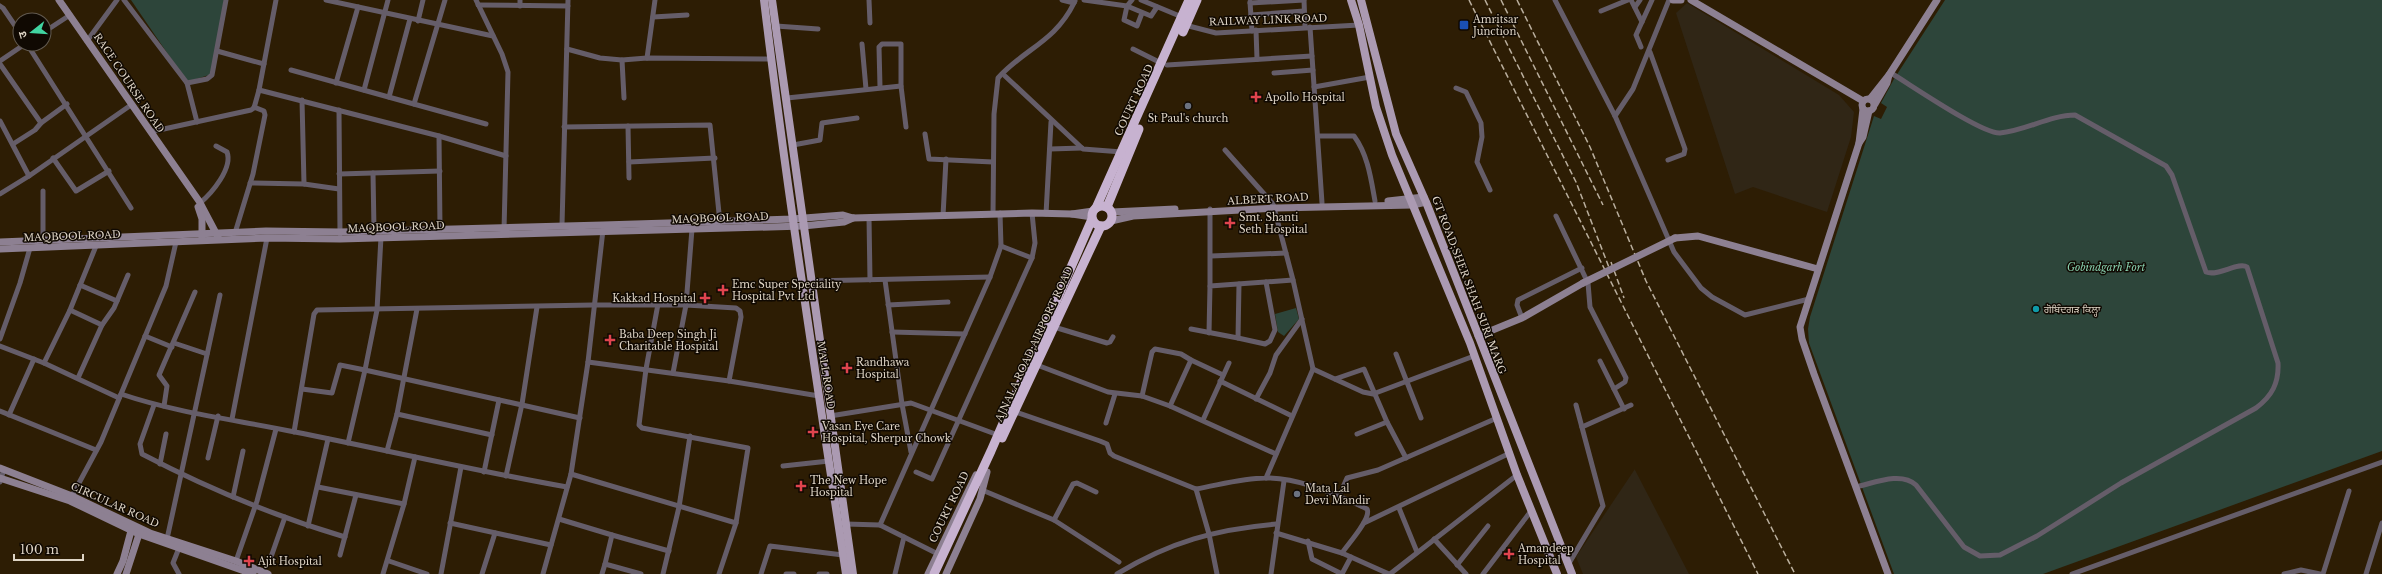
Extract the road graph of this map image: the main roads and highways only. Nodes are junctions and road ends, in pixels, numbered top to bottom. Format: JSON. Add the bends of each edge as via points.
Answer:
{"nodes":[{"id":1,"x":764,"y":0,"type":"edge"},
{"id":2,"x":772,"y":0,"type":"edge"},
{"id":3,"x":1189,"y":0,"type":"edge"},
{"id":4,"x":1197,"y":0,"type":"edge"},
{"id":5,"x":1351,"y":0,"type":"edge"},
{"id":6,"x":1361,"y":0,"type":"edge"},
{"id":7,"x":1183,"y":21,"type":"junction"},
{"id":8,"x":1165,"y":64,"type":"junction"},
{"id":9,"x":1110,"y":213,"type":"junction"},
{"id":10,"x":1093,"y":214,"type":"junction"},
{"id":11,"x":1101,"y":226,"type":"junction"},
{"id":12,"x":979,"y":487,"type":"junction"},
{"id":13,"x":846,"y":574,"type":"edge"},
{"id":14,"x":853,"y":574,"type":"edge"},
{"id":15,"x":934,"y":574,"type":"edge"},
{"id":16,"x":940,"y":574,"type":"edge"},
{"id":17,"x":1557,"y":574,"type":"edge"},
{"id":18,"x":1572,"y":574,"type":"edge"}],
"edges":[{"from":1,"to":13,"type":"main road","name":"MALL ROAD","via":[[792,222]]},
{"from":2,"to":14,"type":"main road","name":"MALL ROAD"},
{"from":3,"to":7,"type":"highway","name":"COURT ROAD"},
{"from":4,"to":7,"type":"highway","name":"COURT ROAD"},
{"from":5,"to":17,"type":"main road","name":"GT ROAD;SHER SHAH SURI MARG","via":[[1359,25],[1376,107],[1392,155],[1474,356],[1517,475]]},
{"from":6,"to":18,"type":"main road","name":"GT ROAD;SHER SHAH SURI MARG","via":[[1396,134],[1425,200]]},
{"from":7,"to":8,"type":"highway","name":"COURT ROAD"},
{"from":8,"to":9,"type":"highway","name":"COURT ROAD"},
{"from":8,"to":10,"type":"highway","name":"COURT ROAD"},
{"from":9,"to":10,"type":"highway"},
{"from":9,"to":11,"type":"highway"},
{"from":10,"to":11,"type":"highway"},
{"from":10,"to":12,"type":"highway","name":"COURT ROAD","via":[[991,451]]},
{"from":11,"to":12,"type":"highway","name":"AJNALA ROAD;AIRPORT ROAD"},
{"from":12,"to":15,"type":"highway"},
{"from":12,"to":16,"type":"highway"}]}
